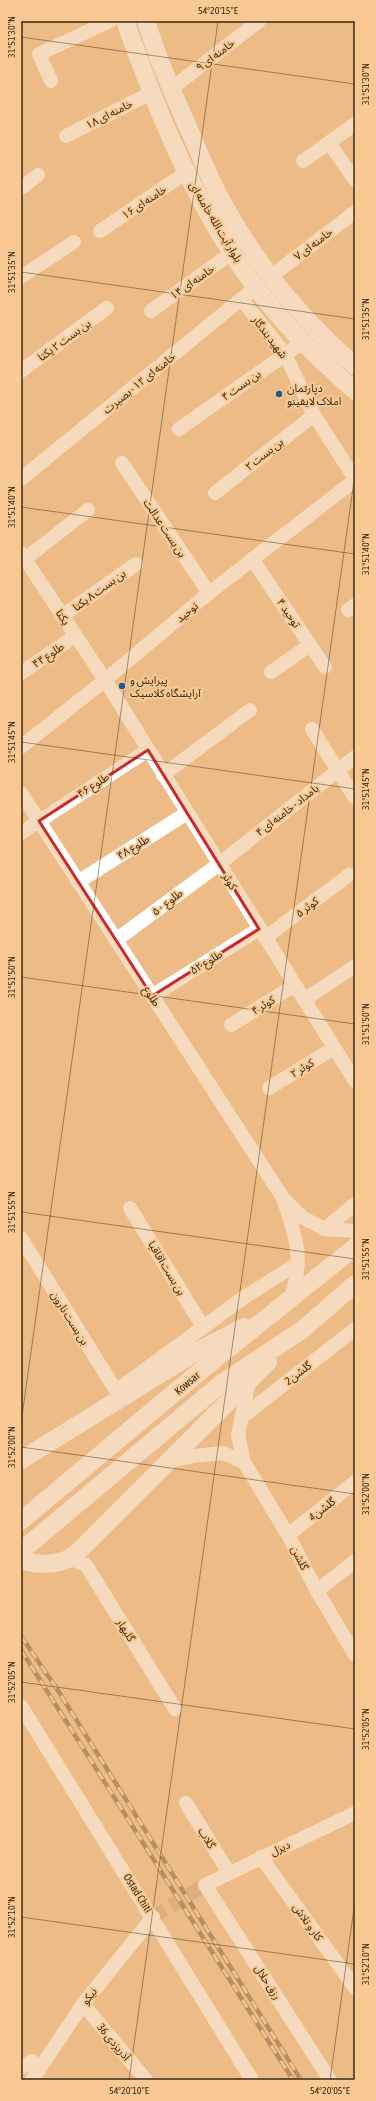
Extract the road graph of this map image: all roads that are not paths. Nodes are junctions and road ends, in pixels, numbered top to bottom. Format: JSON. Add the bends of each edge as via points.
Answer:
{"nodes":[{"id":1,"x":110,"y":21,"type":"edge"},
{"id":2,"x":125,"y":21,"type":"edge"},
{"id":3,"x":146,"y":21,"type":"edge"},
{"id":4,"x":259,"y":21,"type":"edge"},
{"id":5,"x":51,"y":81,"type":"dead end"},
{"id":6,"x":171,"y":89,"type":"junction"},
{"id":7,"x":151,"y":93,"type":"junction"},
{"id":8,"x":355,"y":124,"type":"edge"},
{"id":9,"x":66,"y":136,"type":"dead end"},
{"id":10,"x":329,"y":143,"type":"junction"},
{"id":11,"x":303,"y":161,"type":"dead end"},
{"id":12,"x":187,"y":172,"type":"junction"},
{"id":13,"x":38,"y":176,"type":"dead end"},
{"id":14,"x":355,"y":180,"type":"edge"},
{"id":15,"x":21,"y":188,"type":"edge"},
{"id":16,"x":355,"y":212,"type":"edge"},
{"id":17,"x":100,"y":232,"type":"dead end"},
{"id":18,"x":74,"y":242,"type":"dead end"},
{"id":19,"x":233,"y":252,"type":"junction"},
{"id":20,"x":21,"y":277,"type":"edge"},
{"id":21,"x":263,"y":282,"type":"junction"},
{"id":22,"x":242,"y":300,"type":"junction"},
{"id":23,"x":107,"y":308,"type":"dead end"},
{"id":24,"x":151,"y":311,"type":"dead end"},
{"id":25,"x":303,"y":342,"type":"junction"},
{"id":26,"x":285,"y":354,"type":"junction"},
{"id":27,"x":355,"y":366,"type":"edge"},
{"id":28,"x":21,"y":371,"type":"edge"},
{"id":29,"x":355,"y":392,"type":"edge"},
{"id":30,"x":314,"y":415,"type":"junction"},
{"id":31,"x":179,"y":430,"type":"dead end"},
{"id":32,"x":122,"y":463,"type":"dead end"},
{"id":33,"x":21,"y":479,"type":"edge"},
{"id":34,"x":355,"y":479,"type":"edge"},
{"id":35,"x":215,"y":493,"type":"dead end"},
{"id":36,"x":88,"y":510,"type":"dead end"},
{"id":37,"x":252,"y":559,"type":"junction"},
{"id":38,"x":24,"y":563,"type":"edge"},
{"id":39,"x":136,"y":564,"type":"dead end"},
{"id":40,"x":209,"y":593,"type":"junction"},
{"id":41,"x":62,"y":616,"type":"junction"},
{"id":42,"x":75,"y":636,"type":"junction"},
{"id":43,"x":310,"y":645,"type":"junction"},
{"id":44,"x":325,"y":667,"type":"dead end"},
{"id":45,"x":271,"y":672,"type":"dead end"},
{"id":46,"x":21,"y":673,"type":"edge"},
{"id":47,"x":104,"y":680,"type":"junction"},
{"id":48,"x":250,"y":710,"type":"dead end"},
{"id":49,"x":312,"y":729,"type":"dead end"},
{"id":50,"x":21,"y":747,"type":"edge"},
{"id":51,"x":148,"y":750,"type":"junction"},
{"id":52,"x":355,"y":757,"type":"edge"},
{"id":53,"x":336,"y":771,"type":"junction"},
{"id":54,"x":163,"y":775,"type":"junction"},
{"id":55,"x":21,"y":793,"type":"edge"},
{"id":56,"x":355,"y":798,"type":"edge"},
{"id":57,"x":187,"y":813,"type":"junction"},
{"id":58,"x":39,"y":821,"type":"junction"},
{"id":59,"x":21,"y":833,"type":"edge"},
{"id":60,"x":219,"y":864,"type":"junction"},
{"id":61,"x":349,"y":875,"type":"dead end"},
{"id":62,"x":78,"y":882,"type":"junction"},
{"id":63,"x":262,"y":933,"type":"junction"},
{"id":64,"x":116,"y":940,"type":"junction"},
{"id":65,"x":355,"y":966,"type":"edge"},
{"id":66,"x":295,"y":985,"type":"junction"},
{"id":67,"x":152,"y":996,"type":"junction"},
{"id":68,"x":304,"y":1000,"type":"junction"},
{"id":69,"x":231,"y":1025,"type":"dead end"},
{"id":70,"x":334,"y":1048,"type":"junction"},
{"id":71,"x":355,"y":1081,"type":"edge"},
{"id":72,"x":270,"y":1088,"type":"dead end"},
{"id":73,"x":283,"y":1198,"type":"junction"},
{"id":74,"x":355,"y":1204,"type":"edge"},
{"id":75,"x":130,"y":1208,"type":"dead end"},
{"id":76,"x":325,"y":1229,"type":"junction"},
{"id":77,"x":355,"y":1231,"type":"edge"},
{"id":78,"x":21,"y":1238,"type":"edge"},
{"id":79,"x":355,"y":1247,"type":"edge"},
{"id":80,"x":297,"y":1264,"type":"junction"},
{"id":81,"x":355,"y":1284,"type":"edge"},
{"id":82,"x":286,"y":1303,"type":"junction"},
{"id":83,"x":203,"y":1327,"type":"junction"},
{"id":84,"x":355,"y":1329,"type":"edge"},
{"id":85,"x":302,"y":1330,"type":"junction"},
{"id":86,"x":249,"y":1381,"type":"junction"},
{"id":87,"x":118,"y":1394,"type":"junction"},
{"id":88,"x":242,"y":1417,"type":"junction"},
{"id":89,"x":21,"y":1460,"type":"edge"},
{"id":90,"x":170,"y":1461,"type":"junction"},
{"id":91,"x":244,"y":1462,"type":"junction"},
{"id":92,"x":355,"y":1482,"type":"edge"},
{"id":93,"x":21,"y":1521,"type":"edge"},
{"id":94,"x":288,"y":1535,"type":"junction"},
{"id":95,"x":22,"y":1557,"type":"edge"},
{"id":96,"x":69,"y":1558,"type":"junction"},
{"id":97,"x":355,"y":1561,"type":"edge"},
{"id":98,"x":317,"y":1591,"type":"junction"},
{"id":99,"x":351,"y":1636,"type":"edge"},
{"id":100,"x":355,"y":1655,"type":"edge"},
{"id":101,"x":21,"y":1706,"type":"edge"},
{"id":102,"x":174,"y":1709,"type":"dead end"},
{"id":103,"x":186,"y":1803,"type":"dead end"},
{"id":104,"x":355,"y":1813,"type":"edge"},
{"id":105,"x":261,"y":1857,"type":"junction"},
{"id":106,"x":229,"y":1873,"type":"junction"},
{"id":107,"x":205,"y":1885,"type":"joint"},
{"id":108,"x":153,"y":1917,"type":"junction"},
{"id":109,"x":354,"y":1984,"type":"edge"},
{"id":110,"x":83,"y":2004,"type":"junction"},
{"id":111,"x":32,"y":2080,"type":"edge"},
{"id":112,"x":146,"y":2080,"type":"edge"},
{"id":113,"x":252,"y":2080,"type":"edge"},
{"id":114,"x":330,"y":2080,"type":"edge"}],
"edges":[{"from":1,"to":5,"type":"street","via":[[39,54]]},
{"from":2,"to":7,"type":"main road","name":"بلوار آیت الله خامنه ای"},
{"from":3,"to":6,"type":"main road","name":"بلوار آیت الله خامنه ای"},
{"from":4,"to":6,"type":"street","name":"خامنه ای ۹"},
{"from":6,"to":21,"type":"main road","name":"بلوار آیت الله خامنه ای","via":[[218,194]]},
{"from":7,"to":9,"type":"street","name":"خامنه ای ۱۸"},
{"from":7,"to":12,"type":"main road","name":"بلوار آیت الله خامنه ای"},
{"from":8,"to":10,"type":"street"},
{"from":10,"to":11,"type":"street"},
{"from":10,"to":14,"type":"street"},
{"from":12,"to":17,"type":"street","name":"خامنه ای ۱۶"},
{"from":12,"to":19,"type":"main road","name":"بلوار آیت الله خامنه ای","via":[[199,197]]},
{"from":13,"to":15,"type":"street"},
{"from":16,"to":21,"type":"street","name":"خامنه ای ۷"},
{"from":18,"to":20,"type":"street"},
{"from":19,"to":21,"type":"main road","name":"بلوار آیت الله خامنه ای"},
{"from":19,"to":24,"type":"street","name":"خامنه ای ۱۴"},
{"from":21,"to":22,"type":"street","name":"خامنه ای ۱۲ - بصیرت"},
{"from":21,"to":25,"type":"main road","name":"بلوار آیت الله خامنه ای","via":[[279,317]]},
{"from":21,"to":27,"type":"main road","name":"بلوار آیت الله خامنه ای"},
{"from":22,"to":26,"type":"street","name":"شهید بندگار"},
{"from":22,"to":33,"type":"street","name":"خامنه ای ۱۲ - بصیرت"},
{"from":23,"to":28,"type":"street","name":"بن بست ۲ یکتا"},
{"from":25,"to":26,"type":"street","name":"بن بست ۴"},
{"from":25,"to":29,"type":"main road","name":"بلوار آیت الله خامنه ای"},
{"from":26,"to":30,"type":"street","name":"شهید بندگار"},
{"from":26,"to":31,"type":"street","name":"بن بست ۴"},
{"from":30,"to":34,"type":"street","name":"شهید بندگار"},
{"from":30,"to":35,"type":"street","name":"بن بست ۲"},
{"from":32,"to":40,"type":"street","name":"بن بست عدالت"},
{"from":34,"to":37,"type":"street","name":"توحید"},
{"from":36,"to":38,"type":"street"},
{"from":37,"to":40,"type":"street","name":"توحید"},
{"from":37,"to":43,"type":"street","name":"توحید ۴"},
{"from":38,"to":41,"type":"street","name":"یکتا"},
{"from":39,"to":41,"type":"street","name":"بن بست ۸ یکتا"},
{"from":40,"to":47,"type":"street","name":"توحید"},
{"from":41,"to":42,"type":"street","name":"یکتا"},
{"from":42,"to":46,"type":"street","name":"طلوع ۴۴"},
{"from":42,"to":47,"type":"street","name":"یکتا"},
{"from":43,"to":44,"type":"street","name":"توحید ۴"},
{"from":43,"to":45,"type":"street"},
{"from":47,"to":50,"type":"street","name":"توحید"},
{"from":47,"to":51,"type":"street","name":"کوثر"},
{"from":48,"to":54,"type":"street"},
{"from":49,"to":53,"type":"street"},
{"from":51,"to":54,"type":"street","name":"کوثر"},
{"from":51,"to":58,"type":"street","name":"طلوع ۴۶"},
{"from":52,"to":53,"type":"street","name":"بامداد - خامنه ای ۴"},
{"from":53,"to":56,"type":"street"},
{"from":53,"to":60,"type":"street","name":"بامداد - خامنه ای ۴"},
{"from":54,"to":57,"type":"street","name":"کوثر"},
{"from":55,"to":58,"type":"street","name":"طلوع"},
{"from":57,"to":60,"type":"street","name":"کوثر"},
{"from":57,"to":62,"type":"street","name":"طلوع ۴۸"},
{"from":58,"to":59,"type":"street","name":"طلوع ۴۶"},
{"from":58,"to":62,"type":"street","name":"طلوع"},
{"from":60,"to":63,"type":"street","name":"کوثر"},
{"from":60,"to":64,"type":"street","name":"طلوع ۵۰"},
{"from":61,"to":63,"type":"street","name":"کوثر ۵"},
{"from":62,"to":64,"type":"street","name":"طلوع"},
{"from":63,"to":66,"type":"street","name":"کوثر"},
{"from":63,"to":67,"type":"street","name":"طلوع ۵۲"},
{"from":64,"to":67,"type":"street","name":"طلوع"},
{"from":65,"to":68,"type":"street"},
{"from":66,"to":68,"type":"street","name":"کوثر"},
{"from":66,"to":69,"type":"street","name":"کوثر ۴"},
{"from":67,"to":73,"type":"street","name":"طلوع"},
{"from":68,"to":70,"type":"street","name":"کوثر"},
{"from":70,"to":71,"type":"street","name":"کوثر"},
{"from":70,"to":72,"type":"street","name":"کوثر ۲"},
{"from":73,"to":76,"type":"street","via":[[303,1218]]},
{"from":73,"to":80,"type":"street","via":[[298,1244]]},
{"from":74,"to":76,"type":"street"},
{"from":75,"to":83,"type":"street","name":"بن بست اقاقیا"},
{"from":76,"to":77,"type":"street"},
{"from":78,"to":87,"type":"street","name":"بن بست نارون"},
{"from":79,"to":82,"type":"main road","name":"Kowsar"},
{"from":80,"to":82,"type":"street","via":[[297,1281]]},
{"from":80,"to":83,"type":"street"},
{"from":81,"to":85,"type":"main road","name":"Kowsar"},
{"from":82,"to":87,"type":"main road"},
{"from":82,"to":93,"type":"main road","name":"Kowsar"},
{"from":83,"to":87,"type":"street"},
{"from":84,"to":88,"type":"street","name":"گلشن2"},
{"from":85,"to":86,"type":"main road"},
{"from":85,"to":95,"type":"main road","name":"Kowsar","via":[[222,1383]]},
{"from":86,"to":88,"type":"street","name":"گلشن"},
{"from":86,"to":90,"type":"main road"},
{"from":87,"to":89,"type":"main road"},
{"from":88,"to":91,"type":"street","name":"گلشن","via":[[238,1435]]},
{"from":90,"to":91,"type":"street","via":[[223,1453]]},
{"from":90,"to":96,"type":"main road","via":[[90,1541]]},
{"from":91,"to":94,"type":"street","name":"گلشن"},
{"from":92,"to":94,"type":"street","name":"گلشن4"},
{"from":94,"to":98,"type":"street","name":"گلشن"},
{"from":95,"to":96,"type":"main road","via":[[38,1564]]},
{"from":96,"to":102,"type":"street","name":"گلبهار","via":[[86,1566]]},
{"from":97,"to":98,"type":"street"},
{"from":98,"to":99,"type":"street","name":"گلشن"},
{"from":99,"to":100,"type":"street","name":"گلشن"},
{"from":101,"to":108,"type":"street","name":"Ostad Chiti"},
{"from":103,"to":106,"type":"street","name":"گلاب"},
{"from":104,"to":105,"type":"street","name":"دیزل"},
{"from":105,"to":106,"type":"street","name":"دیزل"},
{"from":105,"to":109,"type":"street","name":"کار و تلاش"},
{"from":106,"to":107,"type":"street","name":"دیزل"},
{"from":107,"to":114,"type":"street","name":"رزق حلال"},
{"from":108,"to":110,"type":"street","name":"نیکو"},
{"from":108,"to":113,"type":"street","name":"Ostad Chiti"},
{"from":110,"to":111,"type":"street","name":"نیکو"},
{"from":110,"to":112,"type":"street","name":"آذریزدی 36"}]}
